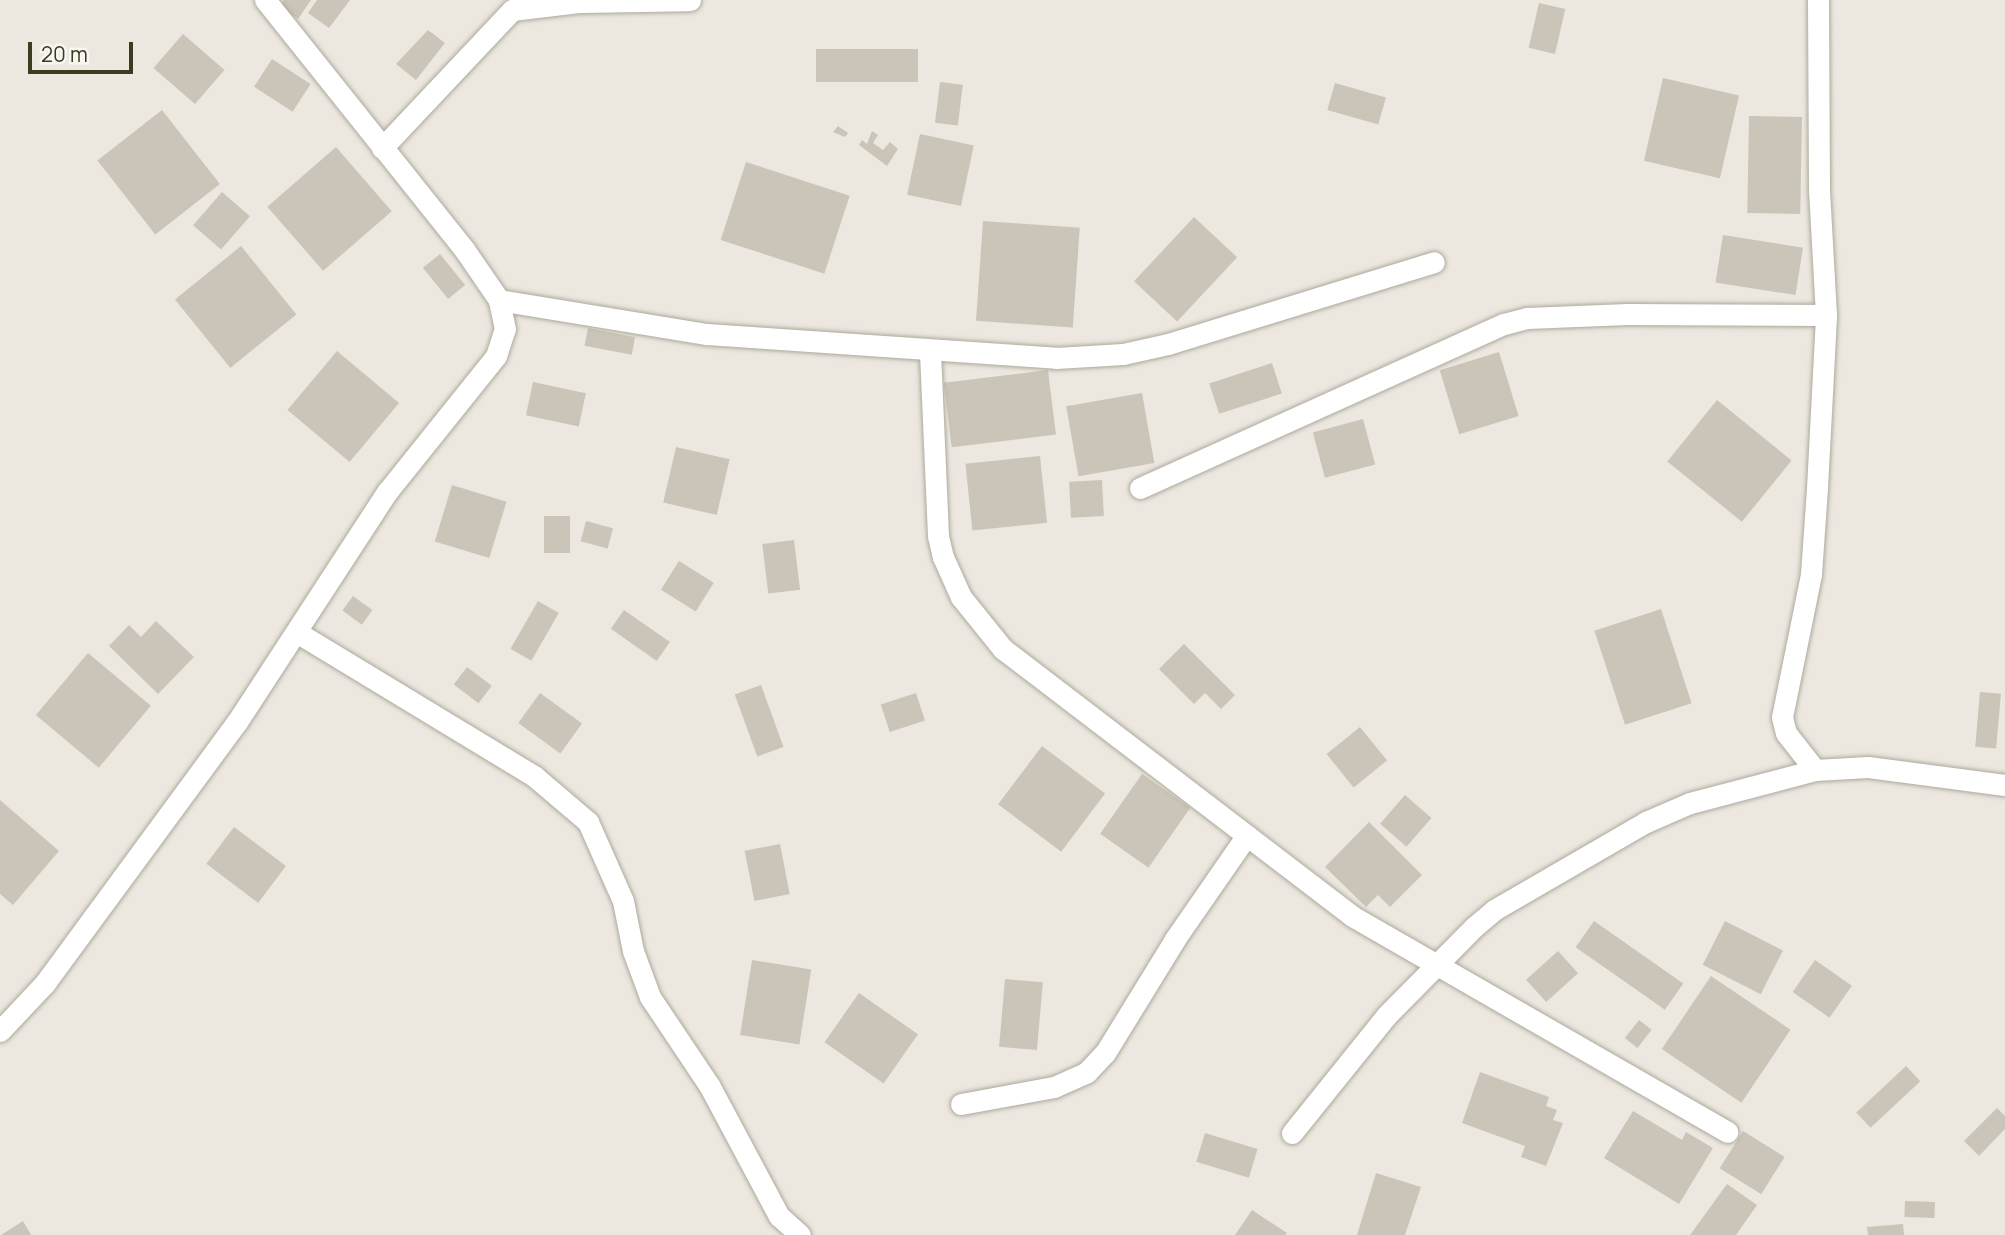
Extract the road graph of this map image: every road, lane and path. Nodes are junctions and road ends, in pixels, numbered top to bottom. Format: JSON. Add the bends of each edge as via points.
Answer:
{"nodes":[{"id":1,"x":265,"y":0,"type":"edge"},
{"id":2,"x":690,"y":0,"type":"edge"},
{"id":3,"x":1818,"y":0,"type":"edge"},
{"id":4,"x":382,"y":148,"type":"junction"},
{"id":5,"x":1434,"y":262,"type":"dead end"},
{"id":6,"x":499,"y":300,"type":"junction"},
{"id":7,"x":1826,"y":315,"type":"junction"},
{"id":8,"x":930,"y":352,"type":"junction"},
{"id":9,"x":1140,"y":488,"type":"dead end"},
{"id":10,"x":298,"y":633,"type":"junction"},
{"id":11,"x":1815,"y":770,"type":"junction"},
{"id":12,"x":2005,"y":785,"type":"edge"},
{"id":13,"x":1247,"y":835,"type":"junction"},
{"id":14,"x":1435,"y":965,"type":"junction"},
{"id":15,"x":0,"y":1031,"type":"edge"},
{"id":16,"x":961,"y":1104,"type":"dead end"},
{"id":17,"x":1727,"y":1132,"type":"dead end"},
{"id":18,"x":1292,"y":1133,"type":"dead end"},
{"id":19,"x":800,"y":1235,"type":"edge"}],
"edges":[{"from":1,"to":4,"type":"street"},
{"from":2,"to":4,"type":"street","via":[[579,2],[512,10]]},
{"from":3,"to":7,"type":"street","via":[[1819,191]]},
{"from":4,"to":6,"type":"street"},
{"from":5,"to":8,"type":"street","via":[[1124,354],[1056,358]]},
{"from":6,"to":8,"type":"street","via":[[707,334]]},
{"from":6,"to":10,"type":"street","via":[[506,320],[496,356],[387,492]]},
{"from":7,"to":9,"type":"street","via":[[1627,313],[1515,321]]},
{"from":7,"to":11,"type":"street","via":[[1811,574],[1782,707],[1786,733]]},
{"from":8,"to":13,"type":"street","via":[[939,536],[961,597],[1017,662]]},
{"from":10,"to":15,"type":"street","via":[[45,983]]},
{"from":10,"to":19,"type":"street","via":[[512,761],[588,822],[623,901],[633,951],[650,998],[709,1085],[779,1216]]},
{"from":11,"to":12,"type":"street","via":[[1868,767]]},
{"from":11,"to":14,"type":"street","via":[[1690,803],[1646,822],[1494,910]]},
{"from":13,"to":14,"type":"street","via":[[1352,916]]},
{"from":13,"to":16,"type":"street","via":[[1175,939],[1105,1053],[1087,1072],[1054,1087]]},
{"from":14,"to":17,"type":"street"},
{"from":14,"to":18,"type":"street","via":[[1348,1060]]}]}
